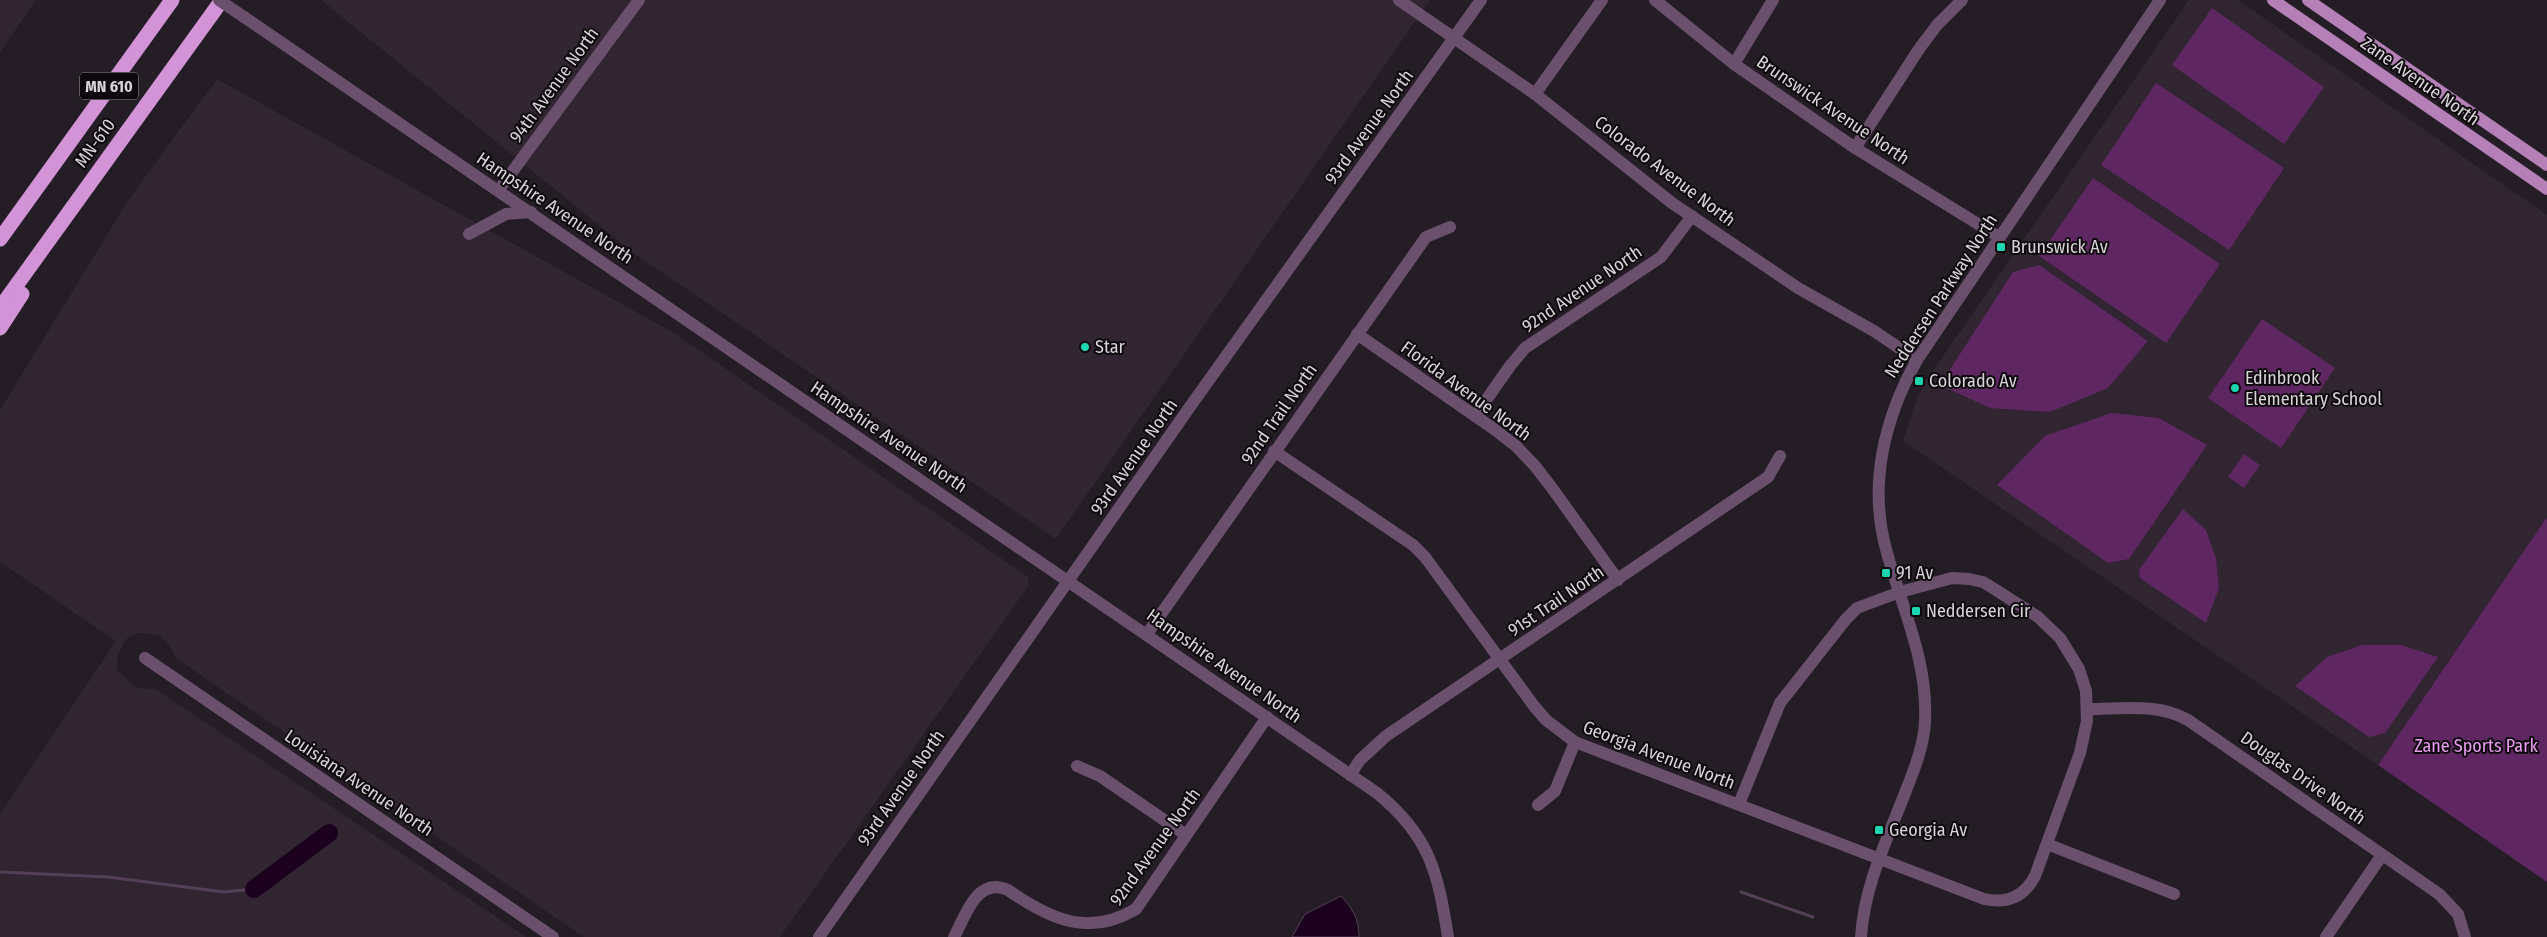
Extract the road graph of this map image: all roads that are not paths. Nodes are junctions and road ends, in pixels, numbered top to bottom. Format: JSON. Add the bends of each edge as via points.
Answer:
{"nodes":[{"id":1,"x":172,"y":0,"type":"edge"},
{"id":2,"x":221,"y":0,"type":"edge"},
{"id":3,"x":638,"y":0,"type":"edge"},
{"id":4,"x":1399,"y":0,"type":"edge"},
{"id":5,"x":1481,"y":0,"type":"edge"},
{"id":6,"x":1602,"y":0,"type":"edge"},
{"id":7,"x":1655,"y":0,"type":"edge"},
{"id":8,"x":1774,"y":0,"type":"edge"},
{"id":9,"x":1962,"y":0,"type":"edge"},
{"id":10,"x":2160,"y":0,"type":"edge"},
{"id":11,"x":2273,"y":0,"type":"edge"},
{"id":12,"x":2308,"y":0,"type":"edge"},
{"id":13,"x":1455,"y":38,"type":"junction"},
{"id":14,"x":1734,"y":64,"type":"junction"},
{"id":15,"x":1534,"y":94,"type":"junction"},
{"id":16,"x":122,"y":138,"type":"junction"},
{"id":17,"x":1854,"y":148,"type":"junction"},
{"id":18,"x":2547,"y":165,"type":"edge"},
{"id":19,"x":47,"y":172,"type":"junction"},
{"id":20,"x":2547,"y":189,"type":"edge"},
{"id":21,"x":498,"y":191,"type":"junction"},
{"id":22,"x":531,"y":212,"type":"junction"},
{"id":23,"x":1692,"y":216,"type":"junction"},
{"id":24,"x":0,"y":222,"type":"edge"},
{"id":25,"x":1450,"y":227,"type":"dead end"},
{"id":26,"x":469,"y":234,"type":"dead end"},
{"id":27,"x":1999,"y":237,"type":"junction"},
{"id":28,"x":0,"y":239,"type":"edge"},
{"id":29,"x":0,"y":308,"type":"edge"},
{"id":30,"x":0,"y":328,"type":"edge"},
{"id":31,"x":1358,"y":334,"type":"junction"},
{"id":32,"x":1917,"y":360,"type":"junction"},
{"id":33,"x":1475,"y":416,"type":"junction"},
{"id":34,"x":1274,"y":451,"type":"junction"},
{"id":35,"x":1780,"y":456,"type":"dead end"},
{"id":36,"x":1618,"y":580,"type":"junction"},
{"id":37,"x":1070,"y":582,"type":"junction"},
{"id":38,"x":1900,"y":592,"type":"junction"},
{"id":39,"x":1148,"y":634,"type":"junction"},
{"id":40,"x":145,"y":658,"type":"dead end"},
{"id":41,"x":1500,"y":659,"type":"junction"},
{"id":42,"x":2088,"y":709,"type":"junction"},
{"id":43,"x":1267,"y":717,"type":"junction"},
{"id":44,"x":1575,"y":742,"type":"junction"},
{"id":45,"x":1076,"y":766,"type":"dead end"},
{"id":46,"x":1350,"y":775,"type":"junction"},
{"id":47,"x":1739,"y":804,"type":"junction"},
{"id":48,"x":1538,"y":805,"type":"dead end"},
{"id":49,"x":1186,"y":835,"type":"junction"},
{"id":50,"x":2048,"y":844,"type":"junction"},
{"id":51,"x":2382,"y":855,"type":"junction"},
{"id":52,"x":1880,"y":859,"type":"junction"},
{"id":53,"x":2174,"y":894,"type":"dead end"},
{"id":54,"x":552,"y":937,"type":"edge"},
{"id":55,"x":819,"y":937,"type":"edge"},
{"id":56,"x":954,"y":937,"type":"edge"},
{"id":57,"x":1448,"y":937,"type":"edge"},
{"id":58,"x":1860,"y":937,"type":"edge"},
{"id":59,"x":2326,"y":937,"type":"edge"},
{"id":60,"x":2465,"y":937,"type":"edge"}],
"edges":[{"from":1,"to":19,"type":"highway","name":"MN-610","number":"MN 610"},
{"from":2,"to":16,"type":"highway","name":"MN-610","number":"MN 610"},
{"from":2,"to":21,"type":"street","name":"Hampshire Avenue North","bridge":true},
{"from":3,"to":21,"type":"street","name":"94th Avenue North"},
{"from":4,"to":13,"type":"street","name":"Colorado Avenue North"},
{"from":5,"to":13,"type":"street","name":"93rd Avenue North"},
{"from":6,"to":15,"type":"street"},
{"from":7,"to":14,"type":"street","name":"Brunswick Avenue North"},
{"from":8,"to":14,"type":"street"},
{"from":9,"to":17,"type":"street","via":[[1919,49]]},
{"from":10,"to":27,"type":"street","name":"Neddersen Parkway North"},
{"from":11,"to":20,"type":"main road","name":"Zane Avenue North"},
{"from":12,"to":18,"type":"main road","name":"Zane Avenue North"},
{"from":13,"to":15,"type":"street","name":"Colorado Avenue North"},
{"from":13,"to":37,"type":"street","name":"93rd Avenue North","via":[[1194,401]]},
{"from":14,"to":17,"type":"street","name":"Brunswick Avenue North"},
{"from":15,"to":23,"type":"street","name":"Colorado Avenue North"},
{"from":16,"to":29,"type":"highway","name":"MN-610","number":"MN 610"},
{"from":16,"to":30,"type":"highway"},
{"from":17,"to":27,"type":"street","name":"Brunswick Avenue North"},
{"from":19,"to":24,"type":"highway"},
{"from":19,"to":28,"type":"highway","name":"MN-610","number":"MN 610"},
{"from":21,"to":22,"type":"street","name":"Hampshire Avenue North"},
{"from":22,"to":26,"type":"street","via":[[506,214]]},
{"from":22,"to":37,"type":"street","name":"Hampshire Avenue North"},
{"from":23,"to":32,"type":"street","name":"Colorado Avenue North","via":[[1784,279]]},
{"from":23,"to":33,"type":"street","name":"92nd Avenue North","via":[[1661,258],[1525,348]]},
{"from":25,"to":31,"type":"street","name":"92nd Trail North","via":[[1426,237]]},
{"from":27,"to":32,"type":"street","name":"Neddersen Parkway North"},
{"from":31,"to":33,"type":"street","name":"Florida Avenue North"},
{"from":31,"to":34,"type":"street","name":"92nd Trail North"},
{"from":32,"to":38,"type":"street","name":"Neddersen Parkway North","via":[[1894,407],[1879,474],[1880,521],[1885,548]]},
{"from":33,"to":36,"type":"street","name":"Florida Avenue North","via":[[1516,446],[1535,466]]},
{"from":34,"to":39,"type":"street","name":"92nd Trail North"},
{"from":34,"to":41,"type":"street","name":"Georgia Avenue North","via":[[1426,557]]},
{"from":35,"to":36,"type":"street","name":"91st Trail North","via":[[1768,477]]},
{"from":36,"to":41,"type":"street","name":"91st Trail North"},
{"from":37,"to":39,"type":"street","name":"Hampshire Avenue North"},
{"from":37,"to":55,"type":"street","name":"93rd Avenue North"},
{"from":38,"to":42,"type":"street","name":"Georgia Avenue North","via":[[1952,578],[1983,582],[1996,590],[2038,618],[2060,638],[2079,669]]},
{"from":38,"to":47,"type":"street","name":"Georgia Avenue North","via":[[1857,608],[1792,686],[1772,721]]},
{"from":38,"to":52,"type":"street","name":"Neddersen Parkway North","via":[[1921,662],[1925,723],[1914,772]]},
{"from":39,"to":43,"type":"street","name":"Hampshire Avenue North"},
{"from":40,"to":54,"type":"street","name":"Louisiana Avenue North"},
{"from":41,"to":44,"type":"street","name":"Georgia Avenue North","via":[[1546,720]]},
{"from":41,"to":46,"type":"street","name":"91st Trail North","via":[[1386,736],[1360,760]]},
{"from":42,"to":50,"type":"street","name":"Georgia Avenue North","via":[[2080,753]]},
{"from":42,"to":51,"type":"street","name":"Douglas Drive North","via":[[2150,708],[2177,714]]},
{"from":43,"to":46,"type":"street","name":"Hampshire Avenue North"},
{"from":43,"to":49,"type":"street","name":"92nd Avenue North"},
{"from":44,"to":47,"type":"street","name":"Georgia Avenue North"},
{"from":44,"to":48,"type":"street","via":[[1555,791]]},
{"from":45,"to":49,"type":"street","via":[[1100,776]]},
{"from":46,"to":57,"type":"street","name":"Hampshire Avenue North","via":[[1394,806],[1421,840],[1438,879]]},
{"from":47,"to":52,"type":"street","name":"Georgia Avenue North"},
{"from":49,"to":56,"type":"street","name":"92nd Avenue North","via":[[1136,909],[1113,928],[1083,934],[1068,930],[1008,890],[990,886],[975,898]]},
{"from":50,"to":52,"type":"street","name":"Georgia Avenue North","via":[[2029,887],[2020,895],[1996,902]]},
{"from":50,"to":53,"type":"street"},
{"from":51,"to":59,"type":"street"},
{"from":51,"to":60,"type":"street","name":"Douglas Drive North","via":[[2446,900],[2462,922]]},
{"from":52,"to":58,"type":"street","name":"Neddersen Parkway North","via":[[1866,898]]}]}
